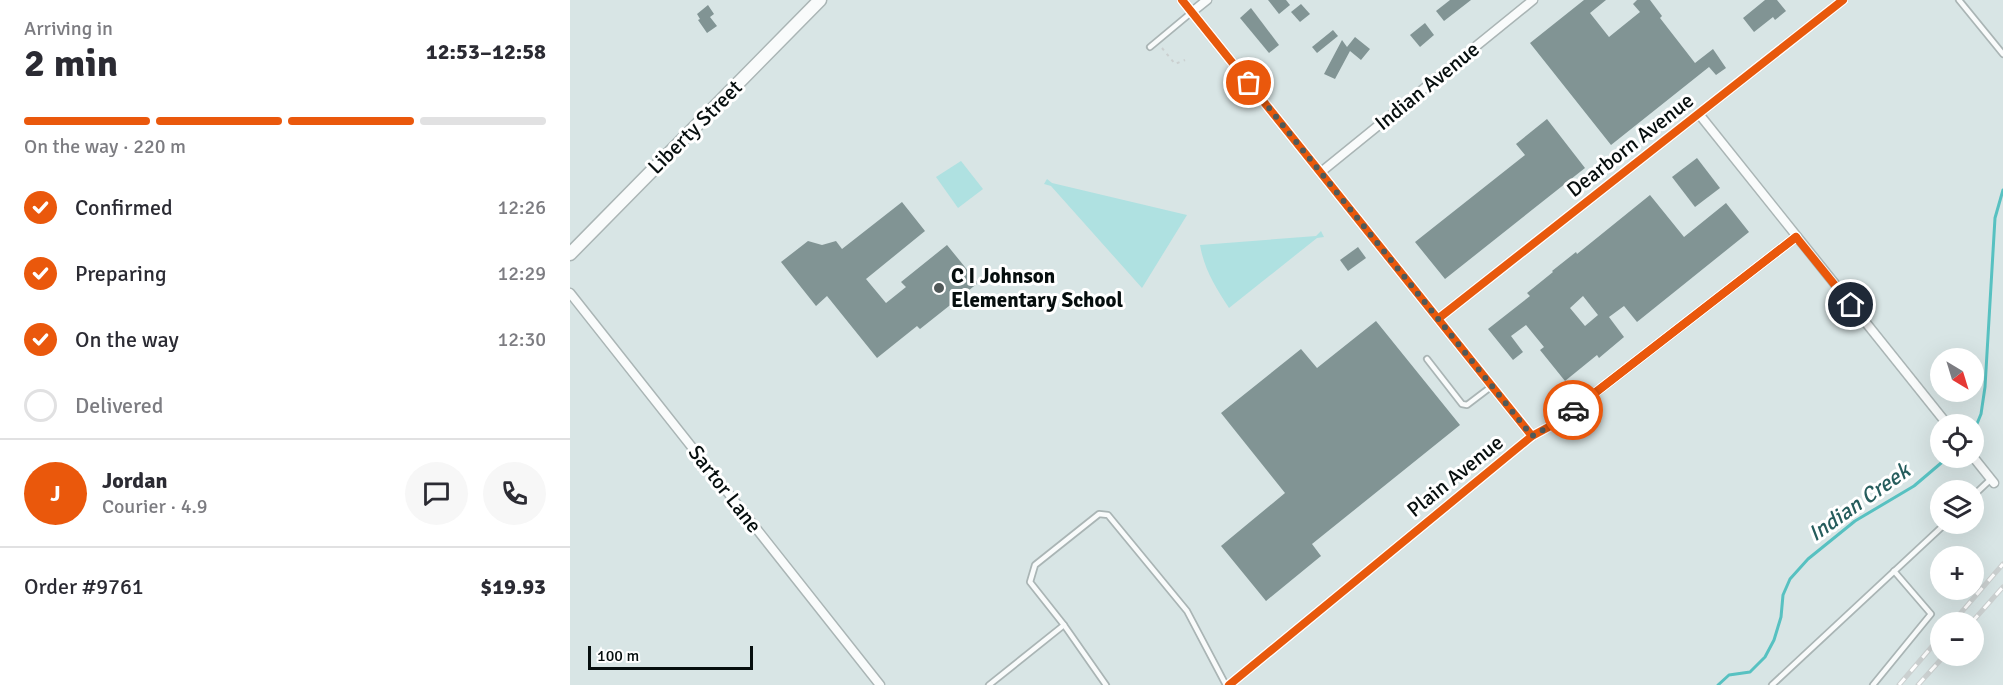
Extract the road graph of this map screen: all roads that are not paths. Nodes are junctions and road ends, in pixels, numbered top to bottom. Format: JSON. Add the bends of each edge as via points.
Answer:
{"nodes":[{"id":1,"x":820,"y":0,"type":"edge"},
{"id":2,"x":1182,"y":0,"type":"edge"},
{"id":3,"x":1207,"y":0,"type":"edge"},
{"id":4,"x":1533,"y":0,"type":"edge"},
{"id":5,"x":1843,"y":0,"type":"edge"},
{"id":6,"x":1959,"y":0,"type":"edge"},
{"id":7,"x":1192,"y":12,"type":"junction"},
{"id":8,"x":1150,"y":47,"type":"dead end"},
{"id":9,"x":2003,"y":54,"type":"edge"},
{"id":10,"x":1699,"y":114,"type":"junction"},
{"id":11,"x":1321,"y":172,"type":"junction"},
{"id":12,"x":1796,"y":237,"type":"junction"},
{"id":13,"x":570,"y":254,"type":"edge"},
{"id":14,"x":570,"y":292,"type":"edge"},
{"id":15,"x":1439,"y":318,"type":"junction"},
{"id":16,"x":1427,"y":359,"type":"dead end"},
{"id":17,"x":1492,"y":386,"type":"junction"},
{"id":18,"x":1939,"y":414,"type":"edge"},
{"id":19,"x":1532,"y":436,"type":"junction"},
{"id":20,"x":1982,"y":468,"type":"edge"},
{"id":21,"x":1993,"y":481,"type":"joint"},
{"id":22,"x":1984,"y":488,"type":"edge"},
{"id":23,"x":1934,"y":534,"type":"edge"},
{"id":24,"x":1894,"y":571,"type":"junction"},
{"id":25,"x":1064,"y":625,"type":"junction"},
{"id":26,"x":880,"y":685,"type":"edge"},
{"id":27,"x":989,"y":685,"type":"edge"},
{"id":28,"x":1106,"y":685,"type":"edge"},
{"id":29,"x":1228,"y":685,"type":"edge"},
{"id":30,"x":1772,"y":685,"type":"edge"},
{"id":31,"x":1873,"y":685,"type":"edge"}],
"edges":[{"from":1,"to":13,"type":"street","name":"Liberty Street"},
{"from":2,"to":7,"type":"street"},
{"from":3,"to":7,"type":"street"},
{"from":4,"to":11,"type":"street","name":"Indian Avenue"},
{"from":5,"to":10,"type":"street","name":"Dearborn Avenue"},
{"from":6,"to":9,"type":"lane"},
{"from":7,"to":8,"type":"lane"},
{"from":7,"to":11,"type":"street"},
{"from":10,"to":12,"type":"street"},
{"from":10,"to":15,"type":"street","name":"Dearborn Avenue"},
{"from":11,"to":15,"type":"street"},
{"from":12,"to":18,"type":"street"},
{"from":12,"to":19,"type":"street","name":"Plain Avenue","via":[[1556,423]]},
{"from":14,"to":26,"type":"street","name":"Sartor Lane"},
{"from":15,"to":17,"type":"street"},
{"from":16,"to":17,"type":"lane","via":[[1462,404],[1467,405]]},
{"from":17,"to":19,"type":"street"},
{"from":19,"to":29,"type":"street","name":"Plain Avenue"},
{"from":20,"to":21,"type":"street"},
{"from":21,"to":22,"type":"lane"},
{"from":23,"to":24,"type":"lane"},
{"from":24,"to":30,"type":"lane"},
{"from":24,"to":31,"type":"lane","via":[[1931,614]]},
{"from":25,"to":27,"type":"lane"},
{"from":25,"to":28,"type":"lane"},
{"from":25,"to":29,"type":"lane","via":[[1030,582],[1032,571],[1099,514],[1108,515],[1187,611]]}]}
